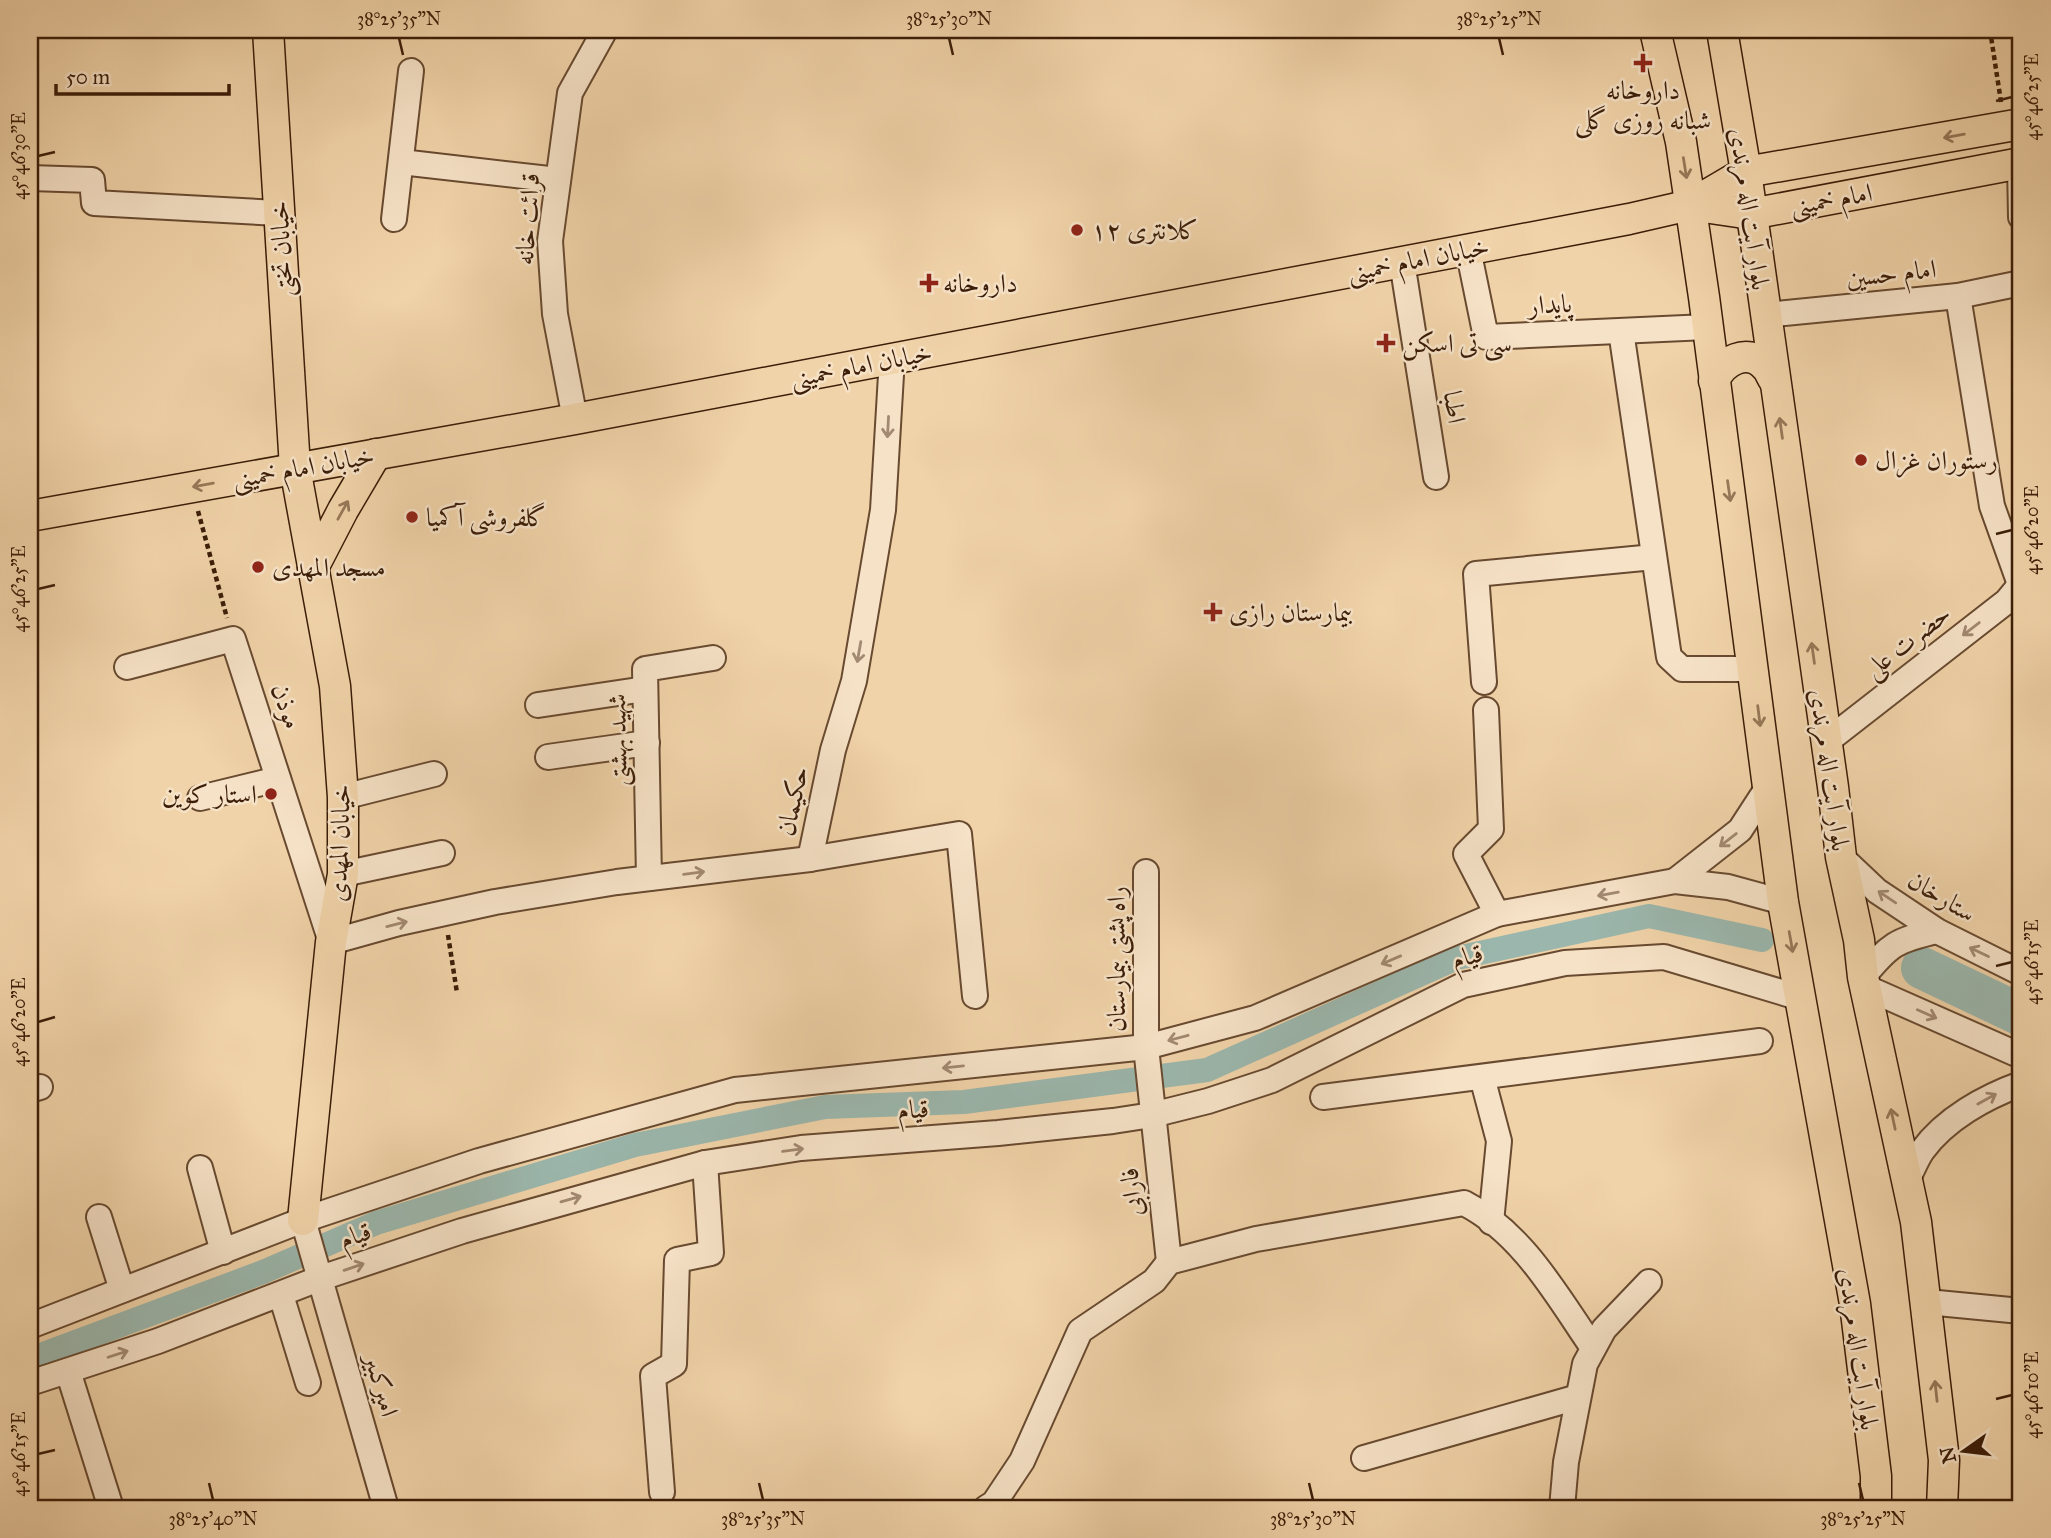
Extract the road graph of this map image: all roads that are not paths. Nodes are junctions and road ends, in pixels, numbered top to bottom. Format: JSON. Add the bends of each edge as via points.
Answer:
{"nodes":[{"id":1,"x":268,"y":30,"type":"edge"},
{"id":2,"x":605,"y":30,"type":"edge"},
{"id":3,"x":1655,"y":30,"type":"edge"},
{"id":4,"x":1722,"y":30,"type":"edge"},
{"id":5,"x":411,"y":71,"type":"dead end"},
{"id":6,"x":2013,"y":126,"type":"edge"},
{"id":7,"x":401,"y":162,"type":"junction"},
{"id":8,"x":2021,"y":163,"type":"edge"},
{"id":9,"x":1746,"y":172,"type":"junction"},
{"id":10,"x":30,"y":178,"type":"edge"},
{"id":11,"x":558,"y":180,"type":"junction"},
{"id":12,"x":1690,"y":205,"type":"junction"},
{"id":13,"x":279,"y":213,"type":"junction"},
{"id":14,"x":1751,"y":214,"type":"junction"},
{"id":15,"x":2021,"y":217,"type":"edge"},
{"id":16,"x":394,"y":219,"type":"dead end"},
{"id":17,"x":1468,"y":249,"type":"junction"},
{"id":18,"x":1402,"y":262,"type":"junction"},
{"id":19,"x":2021,"y":283,"type":"edge"},
{"id":20,"x":1958,"y":296,"type":"junction"},
{"id":21,"x":1765,"y":315,"type":"junction"},
{"id":22,"x":1707,"y":327,"type":"junction"},
{"id":23,"x":1621,"y":331,"type":"junction"},
{"id":24,"x":892,"y":359,"type":"junction"},
{"id":25,"x":1774,"y":380,"type":"junction"},
{"id":26,"x":1714,"y":381,"type":"junction"},
{"id":27,"x":575,"y":419,"type":"junction"},
{"id":28,"x":376,"y":454,"type":"junction"},
{"id":29,"x":295,"y":468,"type":"junction"},
{"id":30,"x":1436,"y":477,"type":"dead end"},
{"id":31,"x":30,"y":516,"type":"edge"},
{"id":32,"x":1654,"y":557,"type":"junction"},
{"id":33,"x":313,"y":568,"type":"junction"},
{"id":34,"x":2021,"y":585,"type":"edge"},
{"id":35,"x":713,"y":658,"type":"dead end"},
{"id":36,"x":127,"y":667,"type":"dead end"},
{"id":37,"x":1753,"y":669,"type":"junction"},
{"id":38,"x":1484,"y":682,"type":"dead end"},
{"id":39,"x":645,"y":689,"type":"junction"},
{"id":40,"x":538,"y":705,"type":"dead end"},
{"id":41,"x":1486,"y":710,"type":"dead end"},
{"id":42,"x":1826,"y":741,"type":"junction"},
{"id":43,"x":647,"y":743,"type":"junction"},
{"id":44,"x":548,"y":757,"type":"dead end"},
{"id":45,"x":434,"y":774,"type":"dead end"},
{"id":46,"x":278,"y":779,"type":"junction"},
{"id":47,"x":1768,"y":787,"type":"junction"},
{"id":48,"x":342,"y":797,"type":"junction"},
{"id":49,"x":200,"y":798,"type":"dead end"},
{"id":50,"x":442,"y":853,"type":"dead end"},
{"id":51,"x":1841,"y":857,"type":"junction"},
{"id":52,"x":810,"y":859,"type":"junction"},
{"id":53,"x":1146,"y":872,"type":"dead end"},
{"id":54,"x":343,"y":874,"type":"junction"},
{"id":55,"x":649,"y":878,"type":"junction"},
{"id":56,"x":1675,"y":881,"type":"junction"},
{"id":57,"x":1783,"y":902,"type":"junction"},
{"id":58,"x":1497,"y":914,"type":"junction"},
{"id":59,"x":1937,"y":931,"type":"junction"},
{"id":60,"x":331,"y":942,"type":"junction"},
{"id":61,"x":2021,"y":973,"type":"edge"},
{"id":62,"x":1864,"y":982,"type":"junction"},
{"id":63,"x":975,"y":996,"type":"dead end"},
{"id":64,"x":1801,"y":998,"type":"junction"},
{"id":65,"x":1759,"y":1041,"type":"dead end"},
{"id":66,"x":1146,"y":1046,"type":"junction"},
{"id":67,"x":2021,"y":1056,"type":"edge"},
{"id":68,"x":1482,"y":1077,"type":"junction"},
{"id":69,"x":2021,"y":1084,"type":"edge"},
{"id":70,"x":1323,"y":1097,"type":"dead end"},
{"id":71,"x":1152,"y":1115,"type":"junction"},
{"id":72,"x":705,"y":1163,"type":"junction"},
{"id":73,"x":200,"y":1168,"type":"dead end"},
{"id":74,"x":1907,"y":1180,"type":"junction"},
{"id":75,"x":99,"y":1217,"type":"dead end"},
{"id":76,"x":303,"y":1220,"type":"junction"},
{"id":77,"x":1491,"y":1222,"type":"junction"},
{"id":78,"x":223,"y":1252,"type":"junction"},
{"id":79,"x":1169,"y":1262,"type":"junction"},
{"id":80,"x":321,"y":1278,"type":"junction"},
{"id":81,"x":1649,"y":1282,"type":"dead end"},
{"id":82,"x":122,"y":1290,"type":"junction"},
{"id":83,"x":281,"y":1295,"type":"junction"},
{"id":84,"x":1927,"y":1302,"type":"junction"},
{"id":85,"x":2021,"y":1311,"type":"edge"},
{"id":86,"x":30,"y":1326,"type":"edge"},
{"id":87,"x":1594,"y":1348,"type":"junction"},
{"id":88,"x":68,"y":1371,"type":"junction"},
{"id":89,"x":30,"y":1383,"type":"edge"},
{"id":90,"x":308,"y":1383,"type":"dead end"},
{"id":91,"x":1578,"y":1397,"type":"junction"},
{"id":92,"x":1364,"y":1458,"type":"dead end"},
{"id":93,"x":662,"y":1492,"type":"dead end"},
{"id":94,"x":111,"y":1508,"type":"edge"},
{"id":95,"x":386,"y":1508,"type":"edge"},
{"id":96,"x":986,"y":1508,"type":"edge"},
{"id":97,"x":1562,"y":1508,"type":"edge"},
{"id":98,"x":1876,"y":1508,"type":"edge"},
{"id":99,"x":1942,"y":1508,"type":"edge"}],
"edges":[{"from":1,"to":13,"type":"main road","name":"خیابان تختی"},
{"from":2,"to":11,"type":"street","name":"قرائت خانه","via":[[570,93]]},
{"from":3,"to":12,"type":"main road","name":"بلوار آیت اله مرندی","one_way":true,"via":[[1681,142]]},
{"from":4,"to":9,"type":"main road","name":"بلوار آیت اله مرندی"},
{"from":5,"to":7,"type":"street"},
{"from":6,"to":9,"type":"main road","name":"امام خمینی","one_way":true},
{"from":7,"to":11,"type":"street"},
{"from":7,"to":16,"type":"street"},
{"from":8,"to":14,"type":"main road","name":"امام خمینی"},
{"from":8,"to":15,"type":"street"},
{"from":9,"to":12,"type":"main road","name":"امام خمینی"},
{"from":9,"to":14,"type":"main road","name":"بلوار آیت اله مرندی"},
{"from":10,"to":13,"type":"street","via":[[92,180],[94,202]]},
{"from":11,"to":27,"type":"street","name":"قرائت خانه","via":[[550,241],[555,314]]},
{"from":12,"to":14,"type":"main road","name":"امام خمینی"},
{"from":12,"to":17,"type":"main road","name":"خیابان امام خمینی"},
{"from":12,"to":22,"type":"main road","name":"بلوار آیت اله مرندی"},
{"from":13,"to":29,"type":"main road","name":"خیابان تختی"},
{"from":14,"to":21,"type":"main road","name":"بلوار آیت اله مرندی"},
{"from":17,"to":18,"type":"main road","name":"خیابان امام خمینی"},
{"from":17,"to":23,"type":"street","name":"پایدار","via":[[1486,337]]},
{"from":18,"to":24,"type":"main road","name":"خیابان امام خمینی"},
{"from":18,"to":30,"type":"street","name":"اطبا"},
{"from":19,"to":20,"type":"street","name":"امام حسین"},
{"from":20,"to":21,"type":"street","name":"امام حسین"},
{"from":20,"to":34,"type":"street","via":[[1992,506]]},
{"from":21,"to":25,"type":"main road","name":"بلوار آیت اله مرندی"},
{"from":22,"to":23,"type":"street","name":"پایدار"},
{"from":22,"to":26,"type":"main road","name":"بلوار آیت اله مرندی"},
{"from":23,"to":32,"type":"street"},
{"from":24,"to":27,"type":"main road","name":"خیابان امام خمینی"},
{"from":24,"to":52,"type":"street","name":"حکیمان","one_way":true,"via":[[883,510],[854,681],[833,750]]},
{"from":25,"to":26,"type":"main road","via":[[1764,364],[1751,358],[1724,363]]},
{"from":42,"to":25,"type":"main road","name":"بلوار آیت اله مرندی","one_way":true},
{"from":26,"to":37,"type":"main road","name":"بلوار آیت اله مرندی","one_way":true},
{"from":27,"to":28,"type":"main road","name":"خیابان امام خمینی"},
{"from":28,"to":29,"type":"main road","name":"خیابان امام خمینی"},
{"from":33,"to":28,"type":"main road","one_way":true},
{"from":29,"to":31,"type":"main road","name":"خیابان امام خمینی","one_way":true},
{"from":29,"to":33,"type":"main road","name":"خیابان المهدی"},
{"from":32,"to":37,"type":"street","via":[[1669,657],[1682,669]]},
{"from":32,"to":38,"type":"street","via":[[1476,574]]},
{"from":33,"to":48,"type":"main road","name":"خیابان المهدی","via":[[335,686]]},
{"from":34,"to":42,"type":"street","name":"حضرت علی","one_way":true,"via":[[2007,601]]},
{"from":35,"to":39,"type":"street","name":"شهید بهشتی","via":[[645,669]]},
{"from":36,"to":46,"type":"street","name":"موذن","via":[[233,639]]},
{"from":37,"to":47,"type":"main road","name":"بلوار آیت اله مرندی","one_way":true},
{"from":39,"to":40,"type":"street"},
{"from":39,"to":43,"type":"street","name":"شهید بهشتی"},
{"from":41,"to":58,"type":"street","via":[[1491,829],[1466,854]]},
{"from":42,"to":51,"type":"main road","name":"بلوار آیت اله مرندی"},
{"from":43,"to":44,"type":"street"},
{"from":43,"to":55,"type":"street","name":"شهید بهشتی"},
{"from":45,"to":48,"type":"street"},
{"from":46,"to":49,"type":"street"},
{"from":46,"to":60,"type":"street","name":"موذن"},
{"from":47,"to":56,"type":"street","one_way":true,"via":[[1740,830]]},
{"from":47,"to":57,"type":"main road","name":"بلوار آیت اله مرندی"},
{"from":48,"to":54,"type":"main road","name":"خیابان المهدی"},
{"from":50,"to":54,"type":"street"},
{"from":59,"to":51,"type":"street","name":"ستارخان","one_way":true,"via":[[1877,891]]},
{"from":51,"to":62,"type":"main road","name":"بلوار آیت اله مرندی","via":[[1860,940]]},
{"from":55,"to":52,"type":"street","name":"حکیمان","one_way":true},
{"from":52,"to":63,"type":"street","via":[[959,834]]},
{"from":53,"to":66,"type":"street","name":"راه پشتی بیمارستان"},
{"from":54,"to":60,"type":"main road","name":"خیابان المهدی"},
{"from":60,"to":55,"type":"street","name":"حکیمان","one_way":true,"via":[[495,902]]},
{"from":56,"to":57,"type":"street","via":[[1728,887]]},
{"from":56,"to":58,"type":"street","name":"قیام","one_way":true},
{"from":57,"to":64,"type":"main road","name":"بلوار آیت اله مرندی","one_way":true},
{"from":58,"to":66,"type":"street","name":"قیام","one_way":true,"via":[[1255,1018]]},
{"from":61,"to":59,"type":"street","name":"ستارخان","one_way":true},
{"from":59,"to":62,"type":"street","via":[[1898,942],[1883,952]]},
{"from":60,"to":76,"type":"main road","name":"خیابان المهدی"},
{"from":62,"to":67,"type":"street","one_way":true},
{"from":74,"to":62,"type":"main road","name":"بلوار آیت اله مرندی","one_way":true},
{"from":64,"to":71,"type":"street","name":"قیام","via":[[1664,957],[1565,963],[1463,985],[1272,1080]]},
{"from":64,"to":98,"type":"main road","name":"بلوار آیت اله مرندی","via":[[1855,1304]]},
{"from":65,"to":68,"type":"street"},
{"from":66,"to":71,"type":"street","name":"راه پشتی بیمارستان"},
{"from":66,"to":76,"type":"street","name":"قیام","one_way":true,"via":[[735,1090],[479,1161]]},
{"from":68,"to":70,"type":"street"},
{"from":68,"to":77,"type":"street","via":[[1499,1141]]},
{"from":74,"to":69,"type":"street","one_way":true,"via":[[1938,1132],[1982,1101]]},
{"from":72,"to":71,"type":"street","name":"قیام","one_way":true,"via":[[802,1148]]},
{"from":71,"to":79,"type":"street","name":"فارابی"},
{"from":80,"to":72,"type":"street","name":"قیام","one_way":true,"via":[[462,1231]]},
{"from":72,"to":93,"type":"street","via":[[712,1253],[677,1260],[674,1364],[653,1376]]},
{"from":73,"to":78,"type":"street"},
{"from":74,"to":84,"type":"main road","name":"بلوار آیت اله مرندی"},
{"from":75,"to":82,"type":"street"},
{"from":76,"to":78,"type":"street","name":"قیام"},
{"from":76,"to":80,"type":"street","name":"امیرکبیر"},
{"from":77,"to":79,"type":"street","via":[[1464,1203],[1256,1239]]},
{"from":77,"to":87,"type":"street","via":[[1530,1257]]},
{"from":78,"to":82,"type":"street","name":"قیام"},
{"from":79,"to":96,"type":"street","via":[[1154,1281],[1080,1331],[1022,1461]]},
{"from":80,"to":83,"type":"street","name":"قیام"},
{"from":80,"to":95,"type":"street","name":"امیرکبیر"},
{"from":81,"to":87,"type":"street","via":[[1604,1329]]},
{"from":82,"to":86,"type":"street","name":"قیام"},
{"from":88,"to":83,"type":"street","name":"قیام","one_way":true},
{"from":83,"to":90,"type":"street"},
{"from":84,"to":85,"type":"street"},
{"from":99,"to":84,"type":"main road","name":"بلوار آیت اله مرندی","one_way":true,"via":[[1944,1460]]},
{"from":87,"to":91,"type":"street","via":[[1585,1364]]},
{"from":88,"to":89,"type":"street","name":"قیام"},
{"from":88,"to":94,"type":"street"},
{"from":91,"to":92,"type":"street"},
{"from":91,"to":97,"type":"street"}]}
